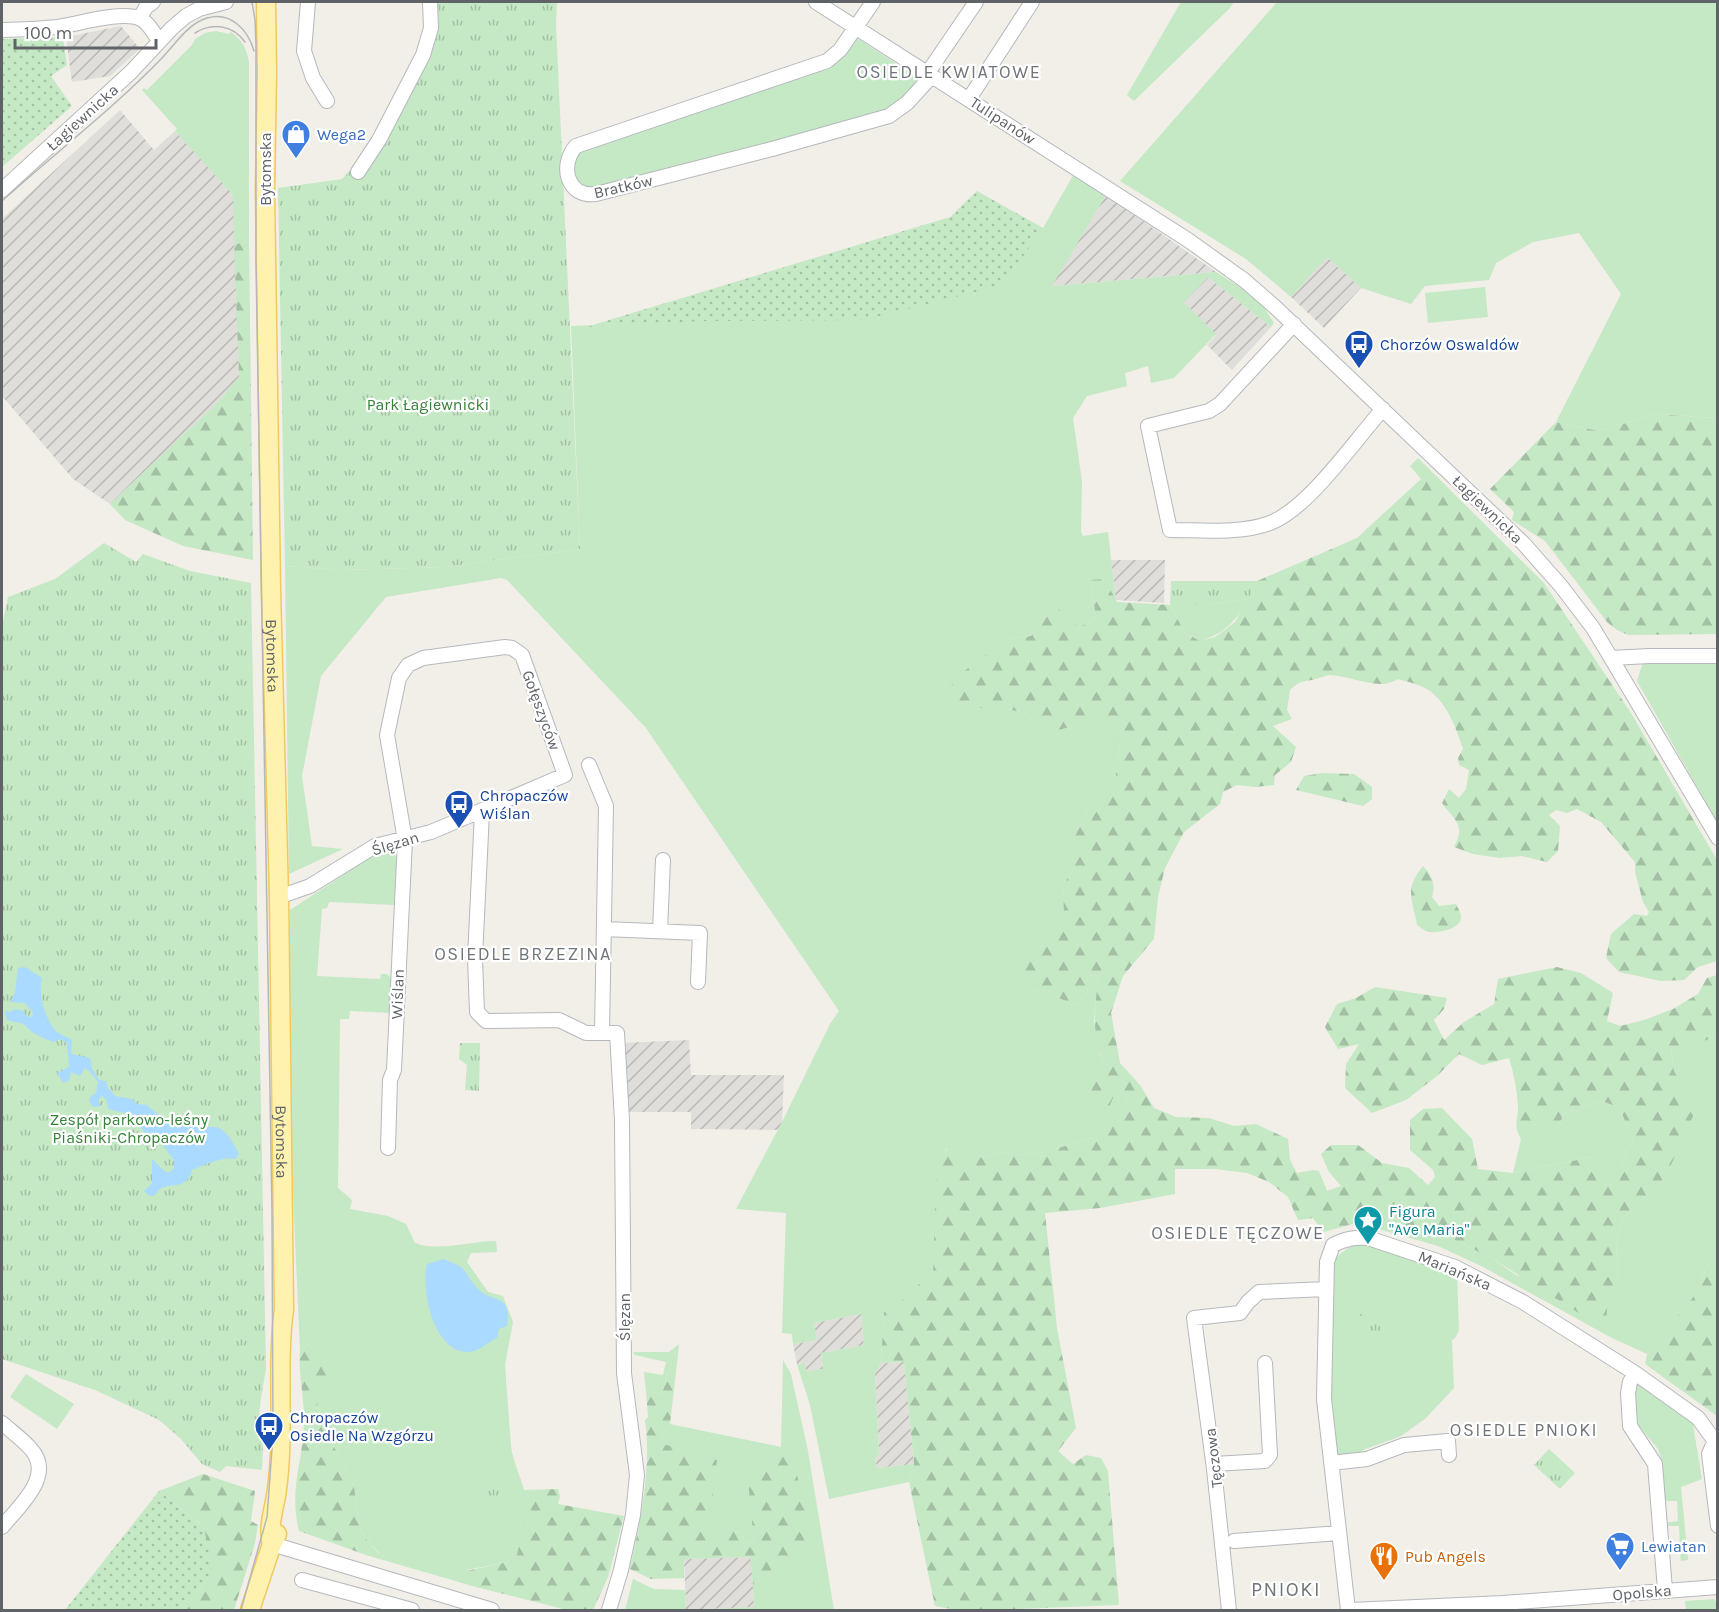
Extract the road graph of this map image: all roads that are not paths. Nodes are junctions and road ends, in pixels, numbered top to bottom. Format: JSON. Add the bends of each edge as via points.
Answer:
{"nodes":[{"id":1,"x":153,"y":2,"type":"edge"},
{"id":2,"x":226,"y":2,"type":"edge"},
{"id":3,"x":266,"y":2,"type":"edge"},
{"id":4,"x":308,"y":2,"type":"edge"},
{"id":5,"x":430,"y":2,"type":"edge"},
{"id":6,"x":816,"y":2,"type":"edge"},
{"id":7,"x":873,"y":2,"type":"edge"},
{"id":8,"x":976,"y":2,"type":"edge"},
{"id":9,"x":1032,"y":2,"type":"edge"},
{"id":10,"x":140,"y":18,"type":"junction"},
{"id":11,"x":856,"y":27,"type":"junction"},
{"id":12,"x":2,"y":30,"type":"edge"},
{"id":13,"x":159,"y":40,"type":"junction"},
{"id":14,"x":930,"y":74,"type":"junction"},
{"id":15,"x":969,"y":99,"type":"junction"},
{"id":16,"x":327,"y":101,"type":"dead end"},
{"id":17,"x":358,"y":172,"type":"dead end"},
{"id":18,"x":2,"y":190,"type":"edge"},
{"id":19,"x":1188,"y":240,"type":"joint"},
{"id":20,"x":1294,"y":324,"type":"junction"},
{"id":21,"x":1383,"y":409,"type":"junction"},
{"id":22,"x":1718,"y":657,"type":"edge"},
{"id":23,"x":1611,"y":658,"type":"junction"},
{"id":24,"x":589,"y":765,"type":"dead end"},
{"id":25,"x":565,"y":775,"type":"joint"},
{"id":26,"x":482,"y":812,"type":"junction"},
{"id":27,"x":1718,"y":838,"type":"edge"},
{"id":28,"x":405,"y":840,"type":"junction"},
{"id":29,"x":663,"y":860,"type":"dead end"},
{"id":30,"x":279,"y":897,"type":"junction"},
{"id":31,"x":604,"y":929,"type":"junction"},
{"id":32,"x":660,"y":931,"type":"junction"},
{"id":33,"x":698,"y":982,"type":"dead end"},
{"id":34,"x":602,"y":1033,"type":"junction"},
{"id":35,"x":388,"y":1148,"type":"dead end"},
{"id":36,"x":1326,"y":1289,"type":"junction"},
{"id":37,"x":1265,"y":1363,"type":"dead end"},
{"id":38,"x":1635,"y":1373,"type":"junction"},
{"id":39,"x":2,"y":1423,"type":"edge"},
{"id":40,"x":1717,"y":1443,"type":"edge"},
{"id":41,"x":1449,"y":1455,"type":"dead end"},
{"id":42,"x":1331,"y":1463,"type":"junction"},
{"id":43,"x":1214,"y":1464,"type":"junction"},
{"id":44,"x":1718,"y":1526,"type":"edge"},
{"id":45,"x":2,"y":1527,"type":"edge"},
{"id":46,"x":1339,"y":1533,"type":"junction"},
{"id":47,"x":1233,"y":1541,"type":"dead end"},
{"id":48,"x":272,"y":1544,"type":"junction"},
{"id":49,"x":349,"y":1567,"type":"junction"},
{"id":50,"x":302,"y":1580,"type":"dead end"},
{"id":51,"x":1718,"y":1587,"type":"edge"},
{"id":52,"x":1665,"y":1590,"type":"junction"},
{"id":53,"x":343,"y":1591,"type":"junction"},
{"id":54,"x":1413,"y":1609,"type":"edge"},
{"id":55,"x":250,"y":1611,"type":"edge"},
{"id":56,"x":412,"y":1611,"type":"edge"},
{"id":57,"x":492,"y":1611,"type":"edge"},
{"id":58,"x":609,"y":1611,"type":"edge"},
{"id":59,"x":1229,"y":1611,"type":"edge"},
{"id":60,"x":1349,"y":1611,"type":"edge"}],
"edges":[{"from":1,"to":10,"type":"street"},
{"from":2,"to":13,"type":"street","name":"Łagiewnicka","via":[[186,16]]},
{"from":3,"to":30,"type":"main road","name":"Bytomska","via":[[265,190]]},
{"from":4,"to":16,"type":"street","via":[[304,51],[313,78]]},
{"from":5,"to":17,"type":"street","via":[[431,28],[423,55]]},
{"from":6,"to":11,"type":"street","name":"Tulipanów"},
{"from":7,"to":11,"type":"street"},
{"from":8,"to":14,"type":"street"},
{"from":9,"to":15,"type":"street"},
{"from":10,"to":12,"type":"street"},
{"from":10,"to":13,"type":"street"},
{"from":11,"to":14,"type":"street","name":"Tulipanów"},
{"from":11,"to":14,"type":"street","name":"Bratków","via":[[840,50],[818,65],[576,146],[570,152],[567,166],[573,187],[583,194],[596,194],[880,119],[907,103]]},
{"from":13,"to":18,"type":"street","name":"Łagiewnicka","via":[[124,78]]},
{"from":14,"to":15,"type":"street","name":"Tulipanów"},
{"from":15,"to":19,"type":"street","name":"Tulipanów"},
{"from":19,"to":20,"type":"street","name":"Łagiewnicka","via":[[1244,280]]},
{"from":20,"to":21,"type":"street","name":"Łagiewnicka"},
{"from":20,"to":21,"type":"street","via":[[1220,404],[1209,411],[1148,426],[1170,530],[1236,529],[1271,523],[1289,513]]},
{"from":21,"to":23,"type":"street","name":"Łagiewnicka","via":[[1543,564],[1579,608]]},
{"from":22,"to":23,"type":"street"},
{"from":23,"to":27,"type":"street","name":"Łagiewnicka"},
{"from":24,"to":31,"type":"street","via":[[606,806]]},
{"from":25,"to":26,"type":"street","name":"Ślęzan"},
{"from":25,"to":28,"type":"street","name":"Gołęszyców","via":[[524,659],[517,651],[505,646],[416,661],[399,678],[387,735]]},
{"from":26,"to":28,"type":"street","name":"Ślęzan"},
{"from":26,"to":34,"type":"street","via":[[475,958],[477,1012],[486,1021],[559,1020],[586,1033]]},
{"from":28,"to":30,"type":"street","name":"Ślęzan","via":[[375,846],[310,886]]},
{"from":28,"to":35,"type":"street","name":"Wiślan"},
{"from":29,"to":32,"type":"street"},
{"from":30,"to":48,"type":"main road","name":"Bytomska","via":[[284,1309],[289,1335],[290,1433],[279,1532]]},
{"from":31,"to":32,"type":"street"},
{"from":31,"to":34,"type":"street"},
{"from":32,"to":33,"type":"street","via":[[700,933]]},
{"from":34,"to":58,"type":"street","name":"Ślęzan","via":[[616,1033],[622,1120],[624,1373],[637,1475],[631,1525]]},
{"from":36,"to":38,"type":"street","name":"Mariańska","via":[[1327,1262],[1333,1245],[1354,1237],[1368,1238],[1455,1267],[1484,1281]]},
{"from":36,"to":42,"type":"street","name":"Mariańska","via":[[1324,1399]]},
{"from":36,"to":43,"type":"street","name":"Tęczowa","via":[[1259,1292],[1240,1313],[1194,1318]]},
{"from":37,"to":43,"type":"street","via":[[1270,1455],[1265,1461]]},
{"from":38,"to":40,"type":"street","name":"Mariańska","via":[[1698,1418]]},
{"from":38,"to":52,"type":"street","via":[[1628,1393],[1630,1426],[1655,1464]]},
{"from":39,"to":45,"type":"street","via":[[31,1449],[40,1470],[34,1486]]},
{"from":40,"to":44,"type":"street","via":[[1709,1454]]},
{"from":41,"to":42,"type":"street","via":[[1448,1441],[1404,1445],[1367,1459]]},
{"from":42,"to":46,"type":"street","name":"Mariańska"},
{"from":43,"to":59,"type":"street","name":"Tęczowa"},
{"from":46,"to":47,"type":"street"},
{"from":46,"to":60,"type":"street","name":"Mariańska"},
{"from":48,"to":49,"type":"street"},
{"from":48,"to":55,"type":"main road","name":"Bytomska"},
{"from":49,"to":53,"type":"street"},
{"from":49,"to":57,"type":"street"},
{"from":50,"to":53,"type":"street"},
{"from":51,"to":52,"type":"street","name":"Opolska"},
{"from":52,"to":54,"type":"street","name":"Opolska"},
{"from":53,"to":56,"type":"street"},
{"from":54,"to":60,"type":"street","name":"Opolska"}]}
